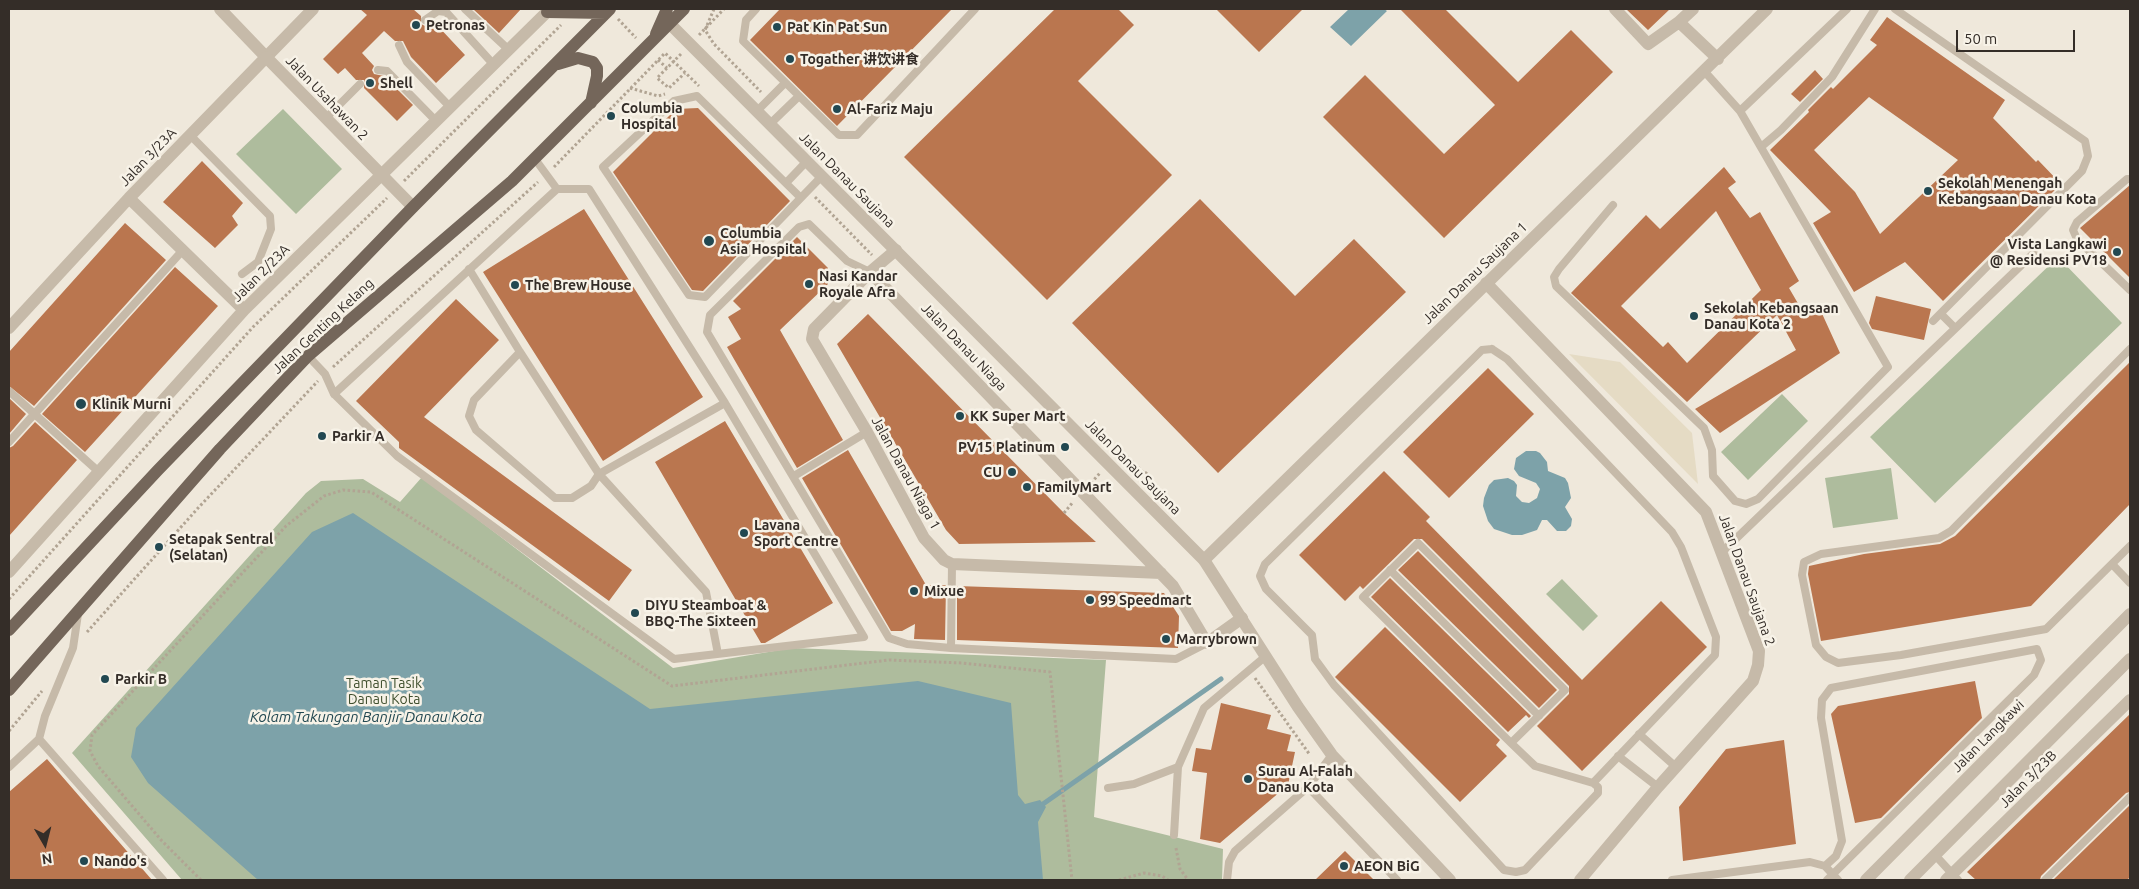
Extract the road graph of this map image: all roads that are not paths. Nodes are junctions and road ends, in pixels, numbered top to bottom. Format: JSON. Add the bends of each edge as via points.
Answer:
{"nodes":[{"id":1,"x":220,"y":9,"type":"edge"},
{"id":2,"x":313,"y":9,"type":"edge"},
{"id":3,"x":464,"y":9,"type":"edge"},
{"id":4,"x":667,"y":9,"type":"edge"},
{"id":5,"x":684,"y":9,"type":"edge"},
{"id":6,"x":756,"y":9,"type":"edge"},
{"id":7,"x":975,"y":9,"type":"edge"},
{"id":8,"x":1614,"y":9,"type":"edge"},
{"id":9,"x":1692,"y":9,"type":"edge"},
{"id":10,"x":1767,"y":9,"type":"edge"},
{"id":11,"x":1847,"y":9,"type":"edge"},
{"id":12,"x":1875,"y":9,"type":"edge"},
{"id":13,"x":1895,"y":9,"type":"edge"},
{"id":14,"x":548,"y":10,"type":"edge"},
{"id":15,"x":608,"y":11,"type":"edge"},
{"id":16,"x":425,"y":20,"type":"dead end"},
{"id":17,"x":1679,"y":22,"type":"junction"},
{"id":18,"x":670,"y":24,"type":"junction"},
{"id":19,"x":651,"y":43,"type":"junction"},
{"id":20,"x":399,"y":44,"type":"dead end"},
{"id":21,"x":508,"y":50,"type":"junction"},
{"id":22,"x":266,"y":57,"type":"junction"},
{"id":23,"x":1718,"y":59,"type":"junction"},
{"id":24,"x":494,"y":65,"type":"junction"},
{"id":25,"x":553,"y":66,"type":"junction"},
{"id":26,"x":378,"y":70,"type":"dead end"},
{"id":27,"x":1704,"y":72,"type":"junction"},
{"id":28,"x":784,"y":83,"type":"junction"},
{"id":29,"x":360,"y":84,"type":"dead end"},
{"id":30,"x":799,"y":96,"type":"junction"},
{"id":31,"x":591,"y":104,"type":"junction"},
{"id":32,"x":451,"y":108,"type":"junction"},
{"id":33,"x":757,"y":111,"type":"junction"},
{"id":34,"x":1740,"y":111,"type":"junction"},
{"id":35,"x":326,"y":118,"type":"junction"},
{"id":36,"x":437,"y":122,"type":"junction"},
{"id":37,"x":770,"y":124,"type":"junction"},
{"id":38,"x":190,"y":135,"type":"junction"},
{"id":39,"x":1761,"y":147,"type":"junction"},
{"id":40,"x":535,"y":159,"type":"junction"},
{"id":41,"x":807,"y":161,"type":"junction"},
{"id":42,"x":382,"y":176,"type":"junction"},
{"id":43,"x":822,"y":176,"type":"junction"},
{"id":44,"x":2130,"y":179,"type":"edge"},
{"id":45,"x":786,"y":183,"type":"junction"},
{"id":46,"x":557,"y":189,"type":"junction"},
{"id":47,"x":800,"y":197,"type":"junction"},
{"id":48,"x":130,"y":198,"type":"junction"},
{"id":49,"x":1613,"y":205,"type":"dead end"},
{"id":50,"x":413,"y":207,"type":"junction"},
{"id":51,"x":183,"y":250,"type":"junction"},
{"id":52,"x":896,"y":250,"type":"junction"},
{"id":53,"x":2034,"y":253,"type":"dead end"},
{"id":54,"x":469,"y":269,"type":"junction"},
{"id":55,"x":870,"y":272,"type":"junction"},
{"id":56,"x":242,"y":274,"type":"dead end"},
{"id":57,"x":1486,"y":283,"type":"junction"},
{"id":58,"x":2130,"y":290,"type":"edge"},
{"id":59,"x":244,"y":310,"type":"junction"},
{"id":60,"x":1940,"y":314,"type":"junction"},
{"id":61,"x":1932,"y":321,"type":"dead end"},
{"id":62,"x":9,"y":328,"type":"edge"},
{"id":63,"x":1955,"y":328,"type":"junction"},
{"id":64,"x":2130,"y":349,"type":"edge"},
{"id":65,"x":520,"y":352,"type":"junction"},
{"id":66,"x":308,"y":356,"type":"junction"},
{"id":67,"x":9,"y":391,"type":"edge"},
{"id":68,"x":334,"y":394,"type":"junction"},
{"id":69,"x":726,"y":403,"type":"junction"},
{"id":70,"x":34,"y":414,"type":"junction"},
{"id":71,"x":867,"y":432,"type":"junction"},
{"id":72,"x":9,"y":442,"type":"edge"},
{"id":73,"x":98,"y":472,"type":"junction"},
{"id":74,"x":599,"y":474,"type":"junction"},
{"id":75,"x":794,"y":476,"type":"junction"},
{"id":76,"x":2130,"y":546,"type":"edge"},
{"id":77,"x":1722,"y":552,"type":"junction"},
{"id":78,"x":1204,"y":560,"type":"junction"},
{"id":79,"x":952,"y":564,"type":"junction"},
{"id":80,"x":2112,"y":564,"type":"junction"},
{"id":81,"x":1390,"y":570,"type":"junction"},
{"id":82,"x":9,"y":572,"type":"edge"},
{"id":83,"x":1161,"y":573,"type":"junction"},
{"id":84,"x":2130,"y":583,"type":"edge"},
{"id":85,"x":78,"y":612,"type":"junction"},
{"id":86,"x":2130,"y":614,"type":"edge"},
{"id":87,"x":1242,"y":618,"type":"junction"},
{"id":88,"x":9,"y":630,"type":"edge"},
{"id":89,"x":1207,"y":643,"type":"junction"},
{"id":90,"x":951,"y":648,"type":"junction"},
{"id":91,"x":718,"y":654,"type":"junction"},
{"id":92,"x":1266,"y":656,"type":"junction"},
{"id":93,"x":2130,"y":659,"type":"edge"},
{"id":94,"x":9,"y":690,"type":"edge"},
{"id":95,"x":2128,"y":706,"type":"edge"},
{"id":96,"x":1538,"y":716,"type":"junction"},
{"id":97,"x":1639,"y":734,"type":"junction"},
{"id":98,"x":39,"y":739,"type":"junction"},
{"id":99,"x":1511,"y":744,"type":"junction"},
{"id":100,"x":1332,"y":755,"type":"junction"},
{"id":101,"x":1618,"y":756,"type":"junction"},
{"id":102,"x":9,"y":767,"type":"edge"},
{"id":103,"x":1178,"y":767,"type":"junction"},
{"id":104,"x":1676,"y":767,"type":"junction"},
{"id":105,"x":1592,"y":783,"type":"junction"},
{"id":106,"x":1308,"y":787,"type":"junction"},
{"id":107,"x":1658,"y":787,"type":"junction"},
{"id":108,"x":1108,"y":788,"type":"dead end"},
{"id":109,"x":2130,"y":797,"type":"edge"},
{"id":110,"x":1174,"y":835,"type":"dead end"},
{"id":111,"x":1935,"y":855,"type":"junction"},
{"id":112,"x":1825,"y":866,"type":"junction"},
{"id":113,"x":1833,"y":878,"type":"edge"},
{"id":114,"x":1952,"y":878,"type":"edge"},
{"id":115,"x":163,"y":880,"type":"edge"},
{"id":116,"x":1227,"y":880,"type":"edge"},
{"id":117,"x":1396,"y":880,"type":"edge"},
{"id":118,"x":1450,"y":880,"type":"edge"},
{"id":119,"x":1580,"y":880,"type":"edge"},
{"id":120,"x":1672,"y":880,"type":"edge"},
{"id":121,"x":1866,"y":880,"type":"edge"},
{"id":122,"x":1910,"y":880,"type":"edge"},
{"id":123,"x":2045,"y":880,"type":"edge"}],
"edges":[{"from":1,"to":22,"type":"street","name":"Jalan Usahawan 2"},
{"from":2,"to":22,"type":"street","name":"Jalan 3/23A"},
{"from":3,"to":21,"type":"lane"},
{"from":4,"to":19,"type":"main road"},
{"from":5,"to":18,"type":"main road","name":"Jalan Genting Kelang"},
{"from":6,"to":28,"type":"lane","via":[[746,20],[743,41]]},
{"from":7,"to":30,"type":"lane","via":[[857,135],[839,135]]},
{"from":8,"to":17,"type":"street","via":[[1648,44]]},
{"from":9,"to":17,"type":"street"},
{"from":10,"to":23,"type":"street","name":"Jalan Danau Saujana 1"},
{"from":11,"to":34,"type":"lane"},
{"from":12,"to":39,"type":"lane","via":[[1832,76]]},
{"from":13,"to":60,"type":"lane","via":[[2085,141],[2088,156],[2082,171]]},
{"from":14,"to":15,"type":"main road"},
{"from":14,"to":21,"type":"street","name":"Jalan 2/23A"},
{"from":15,"to":25,"type":"main road","name":"Jalan Genting Kelang"},
{"from":16,"to":24,"type":"lane","via":[[438,11],[446,12]]},
{"from":17,"to":23,"type":"street"},
{"from":18,"to":19,"type":"main road","name":"Jalan Genting Kelang"},
{"from":18,"to":33,"type":"street","name":"Jalan Danau Saujana"},
{"from":19,"to":31,"type":"main road","name":"Jalan Genting Kelang"},
{"from":20,"to":32,"type":"lane","via":[[407,62]]},
{"from":21,"to":24,"type":"street","name":"Jalan 2/23A"},
{"from":22,"to":35,"type":"street","name":"Jalan Usahawan 2"},
{"from":22,"to":38,"type":"street","name":"Jalan 3/23A"},
{"from":23,"to":27,"type":"street","name":"Jalan Danau Saujana 1"},
{"from":24,"to":32,"type":"street","name":"Jalan 2/23A"},
{"from":25,"to":31,"type":"main road","via":[[572,58],[586,58],[593,62],[597,76]]},
{"from":25,"to":50,"type":"main road","name":"Jalan Genting Kelang"},
{"from":26,"to":36,"type":"lane","via":[[387,71]]},
{"from":27,"to":34,"type":"lane"},
{"from":27,"to":57,"type":"street","name":"Jalan Danau Saujana 1"},
{"from":28,"to":30,"type":"lane"},
{"from":28,"to":33,"type":"lane"},
{"from":29,"to":35,"type":"lane"},
{"from":30,"to":37,"type":"lane"},
{"from":31,"to":40,"type":"main road","name":"Jalan Genting Kelang"},
{"from":32,"to":36,"type":"street","name":"Jalan 2/23A"},
{"from":33,"to":37,"type":"street","name":"Jalan Danau Saujana"},
{"from":34,"to":39,"type":"lane"},
{"from":35,"to":42,"type":"street","name":"Jalan Usahawan 2"},
{"from":36,"to":42,"type":"street","name":"Jalan 2/23A"},
{"from":37,"to":41,"type":"street","name":"Jalan Danau Saujana"},
{"from":38,"to":48,"type":"street","name":"Jalan 3/23A"},
{"from":38,"to":56,"type":"lane","via":[[270,216],[271,229],[258,262]]},
{"from":39,"to":49,"type":"lane","via":[[1888,367],[1758,499],[1746,504],[1735,501],[1713,476],[1712,450],[1704,428],[1556,286],[1554,277],[1559,269]]},
{"from":40,"to":46,"type":"lane"},
{"from":40,"to":66,"type":"main road","name":"Jalan Genting Kelang"},
{"from":41,"to":43,"type":"street","name":"Jalan Danau Saujana"},
{"from":41,"to":45,"type":"lane"},
{"from":42,"to":50,"type":"street","name":"Jalan Usahawan 2"},
{"from":42,"to":59,"type":"street","name":"Jalan 2/23A"},
{"from":43,"to":47,"type":"lane"},
{"from":43,"to":52,"type":"street","name":"Jalan Danau Saujana"},
{"from":44,"to":58,"type":"lane","via":[[2077,222],[2073,230],[2077,239]]},
{"from":45,"to":47,"type":"lane"},
{"from":45,"to":47,"type":"lane","via":[[697,96],[674,102],[603,167],[689,295],[705,297]]},
{"from":46,"to":54,"type":"lane"},
{"from":46,"to":69,"type":"lane","via":[[589,189]]},
{"from":48,"to":51,"type":"street"},
{"from":48,"to":62,"type":"street","name":"Jalan 3/23A"},
{"from":50,"to":88,"type":"main road","name":"Jalan Genting Kelang","via":[[158,470]]},
{"from":51,"to":59,"type":"street"},
{"from":51,"to":70,"type":"lane"},
{"from":52,"to":55,"type":"street","name":"Jalan Danau Niaga 1"},
{"from":52,"to":78,"type":"street","name":"Jalan Danau Saujana"},
{"from":53,"to":63,"type":"lane"},
{"from":54,"to":65,"type":"lane"},
{"from":54,"to":68,"type":"lane"},
{"from":55,"to":71,"type":"street","name":"Jalan Danau Niaga 1","via":[[814,329],[812,339]]},
{"from":55,"to":75,"type":"lane","via":[[848,261],[809,224],[799,227],[710,315],[707,332]]},
{"from":55,"to":83,"type":"street","name":"Jalan Danau Niaga"},
{"from":57,"to":77,"type":"street","name":"Jalan Danau Saujana 2","via":[[1706,512]]},
{"from":57,"to":78,"type":"street","name":"Jalan Danau Saujana 1"},
{"from":59,"to":73,"type":"street","name":"Jalan 2/23A"},
{"from":60,"to":61,"type":"lane"},
{"from":60,"to":63,"type":"lane"},
{"from":63,"to":77,"type":"lane"},
{"from":64,"to":80,"type":"lane","via":[[1951,531],[1939,538],[1821,554],[1804,562],[1802,575],[1816,645],[1826,657],[1838,663],[2046,630]]},
{"from":65,"to":74,"type":"lane"},
{"from":65,"to":74,"type":"lane","via":[[474,400],[469,416],[476,430],[555,498],[572,498],[591,486]]},
{"from":66,"to":68,"type":"lane","via":[[325,374]]},
{"from":66,"to":85,"type":"main road","name":"Jalan Genting Kelang","via":[[220,449]]},
{"from":67,"to":70,"type":"lane"},
{"from":68,"to":91,"type":"lane","via":[[397,456],[674,659]]},
{"from":69,"to":74,"type":"lane"},
{"from":69,"to":91,"type":"lane","via":[[864,637]]},
{"from":70,"to":72,"type":"lane"},
{"from":70,"to":73,"type":"lane"},
{"from":71,"to":75,"type":"lane"},
{"from":71,"to":79,"type":"street","name":"Jalan Danau Niaga 1","via":[[924,538],[944,560]]},
{"from":73,"to":82,"type":"street","name":"Jalan 2/23A"},
{"from":74,"to":91,"type":"lane","via":[[706,592]]},
{"from":75,"to":90,"type":"lane","via":[[889,638],[907,644]]},
{"from":76,"to":80,"type":"lane"},
{"from":77,"to":104,"type":"street","name":"Jalan Danau Saujana 2","via":[[1759,651],[1758,665],[1752,681]]},
{"from":78,"to":87,"type":"street","name":"Jalan Danau Saujana"},
{"from":79,"to":83,"type":"street"},
{"from":79,"to":90,"type":"lane"},
{"from":80,"to":84,"type":"lane"},
{"from":81,"to":96,"type":"lane"},
{"from":81,"to":96,"type":"lane","via":[[1418,543],[1565,690]]},
{"from":81,"to":99,"type":"lane","via":[[1363,597]]},
{"from":83,"to":89,"type":"street","name":"Jalan Danau Niaga","via":[[1173,586]]},
{"from":85,"to":94,"type":"main road","name":"Jalan Genting Kelang"},
{"from":85,"to":98,"type":"lane","via":[[73,648]]},
{"from":86,"to":121,"type":"street","name":"Jalan Langkawi"},
{"from":87,"to":89,"type":"street"},
{"from":87,"to":92,"type":"street","name":"Jalan Danau Saujana"},
{"from":89,"to":90,"type":"lane","via":[[1176,659]]},
{"from":92,"to":100,"type":"street","name":"Jalan Danau Saujana"},
{"from":92,"to":103,"type":"lane","via":[[1204,708]]},
{"from":93,"to":111,"type":"street"},
{"from":95,"to":114,"type":"street","name":"Jalan 3/23B"},
{"from":96,"to":99,"type":"lane"},
{"from":97,"to":101,"type":"lane"},
{"from":97,"to":104,"type":"lane"},
{"from":97,"to":105,"type":"lane","via":[[1715,655],[1716,637],[1681,547],[1672,532],[1507,360],[1492,349],[1482,350],[1265,564],[1260,576],[1266,589],[1312,635],[1316,659],[1334,685],[1504,870],[1525,870],[1598,793],[1598,787]]},
{"from":98,"to":102,"type":"lane"},
{"from":98,"to":115,"type":"lane"},
{"from":99,"to":105,"type":"lane","via":[[1535,766]]},
{"from":100,"to":106,"type":"lane"},
{"from":100,"to":118,"type":"street","name":"Jalan Danau Saujana"},
{"from":101,"to":105,"type":"lane"},
{"from":101,"to":107,"type":"lane"},
{"from":103,"to":108,"type":"lane","via":[[1134,784]]},
{"from":103,"to":110,"type":"lane"},
{"from":104,"to":107,"type":"street","name":"Jalan Danau Saujana 2"},
{"from":106,"to":116,"type":"lane","via":[[1235,851],[1229,862]]},
{"from":106,"to":117,"type":"lane"},
{"from":107,"to":119,"type":"street","name":"Jalan Danau Saujana 2"},
{"from":109,"to":123,"type":"lane"},
{"from":111,"to":114,"type":"lane"},
{"from":111,"to":122,"type":"street"},
{"from":112,"to":113,"type":"lane"},
{"from":112,"to":113,"type":"lane","via":[[1836,856],[1842,841],[1821,718],[1822,700],[1831,688],[2038,649],[2041,660],[2034,675]]},
{"from":112,"to":120,"type":"lane","via":[[1810,862]]}]}
